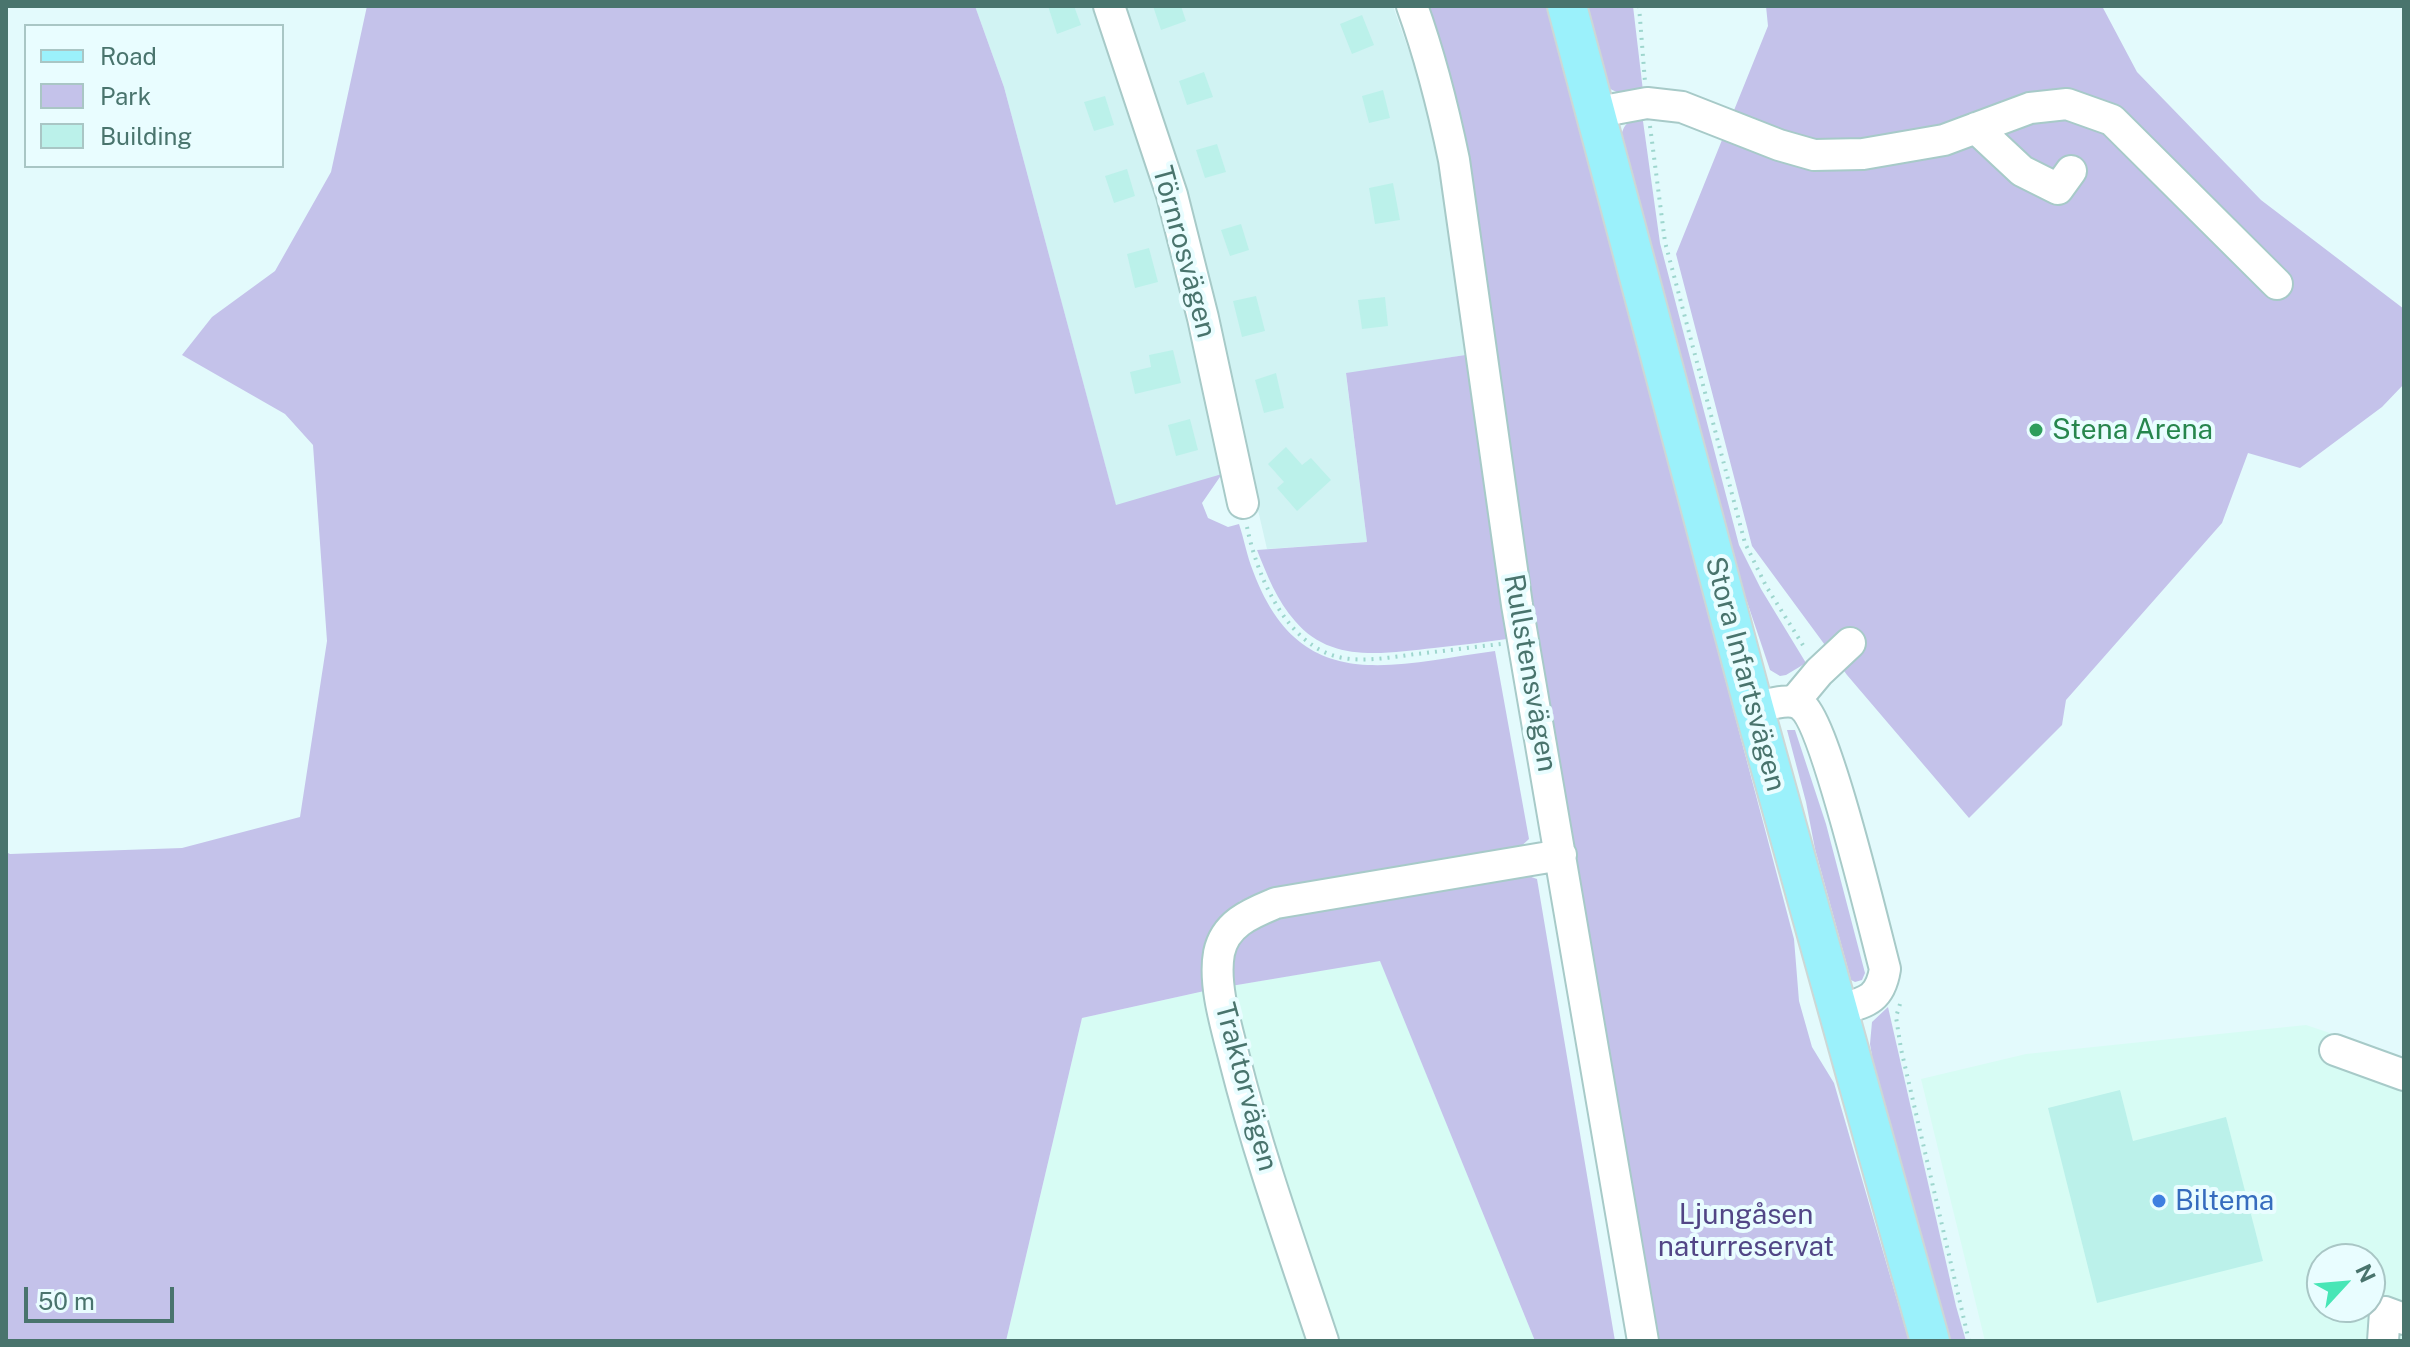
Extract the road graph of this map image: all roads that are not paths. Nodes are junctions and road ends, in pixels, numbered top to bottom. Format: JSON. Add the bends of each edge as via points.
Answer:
{"nodes":[{"id":1,"x":1109,"y":6,"type":"edge"},
{"id":2,"x":1412,"y":6,"type":"edge"},
{"id":3,"x":1567,"y":6,"type":"edge"},
{"id":4,"x":1593,"y":113,"type":"junction"},
{"id":5,"x":1976,"y":128,"type":"junction"},
{"id":6,"x":2071,"y":171,"type":"dead end"},
{"id":7,"x":2277,"y":284,"type":"dead end"},
{"id":8,"x":1243,"y":503,"type":"road end"},
{"id":9,"x":1850,"y":643,"type":"dead end"},
{"id":10,"x":1794,"y":702,"type":"junction"},
{"id":11,"x":1754,"y":708,"type":"junction"},
{"id":12,"x":1561,"y":855,"type":"junction"},
{"id":13,"x":1839,"y":1010,"type":"junction"},
{"id":14,"x":2335,"y":1050,"type":"dead end"},
{"id":15,"x":2404,"y":1075,"type":"edge"},
{"id":16,"x":2404,"y":1319,"type":"edge"},
{"id":17,"x":1323,"y":1341,"type":"edge"},
{"id":18,"x":1643,"y":1341,"type":"edge"},
{"id":19,"x":1930,"y":1341,"type":"edge"},
{"id":20,"x":2383,"y":1341,"type":"edge"}],
"edges":[{"from":1,"to":8,"type":"street","name":"Törnrosvägen","via":[[1172,195]]},
{"from":2,"to":12,"type":"street","name":"Rullstensvägen","via":[[1454,160],[1524,641]]},
{"from":3,"to":4,"type":"main road","name":"Stora Infartsvägen"},
{"from":4,"to":5,"type":"street","via":[[1647,103],[1682,107],[1814,155],[1890,150]]},
{"from":4,"to":11,"type":"main road","name":"Stora Infartsvägen"},
{"from":5,"to":6,"type":"street","via":[[2022,171],[2058,189]]},
{"from":5,"to":7,"type":"street","via":[[2030,108],[2067,104],[2112,120]]},
{"from":9,"to":10,"type":"street"},
{"from":10,"to":11,"type":"street"},
{"from":10,"to":13,"type":"street","via":[[1814,722],[1885,969],[1882,986],[1868,1001]]},
{"from":11,"to":13,"type":"main road","name":"Stora Infartsvägen"},
{"from":12,"to":17,"type":"street","name":"Traktorvägen","via":[[1276,903],[1231,927],[1219,952],[1221,1003],[1251,1122]]},
{"from":12,"to":18,"type":"street","name":"Rullstensvägen"},
{"from":13,"to":19,"type":"main road","name":"Stora Infartsvägen"},
{"from":14,"to":15,"type":"street"},
{"from":16,"to":20,"type":"street","via":[[2385,1312]]}]}
